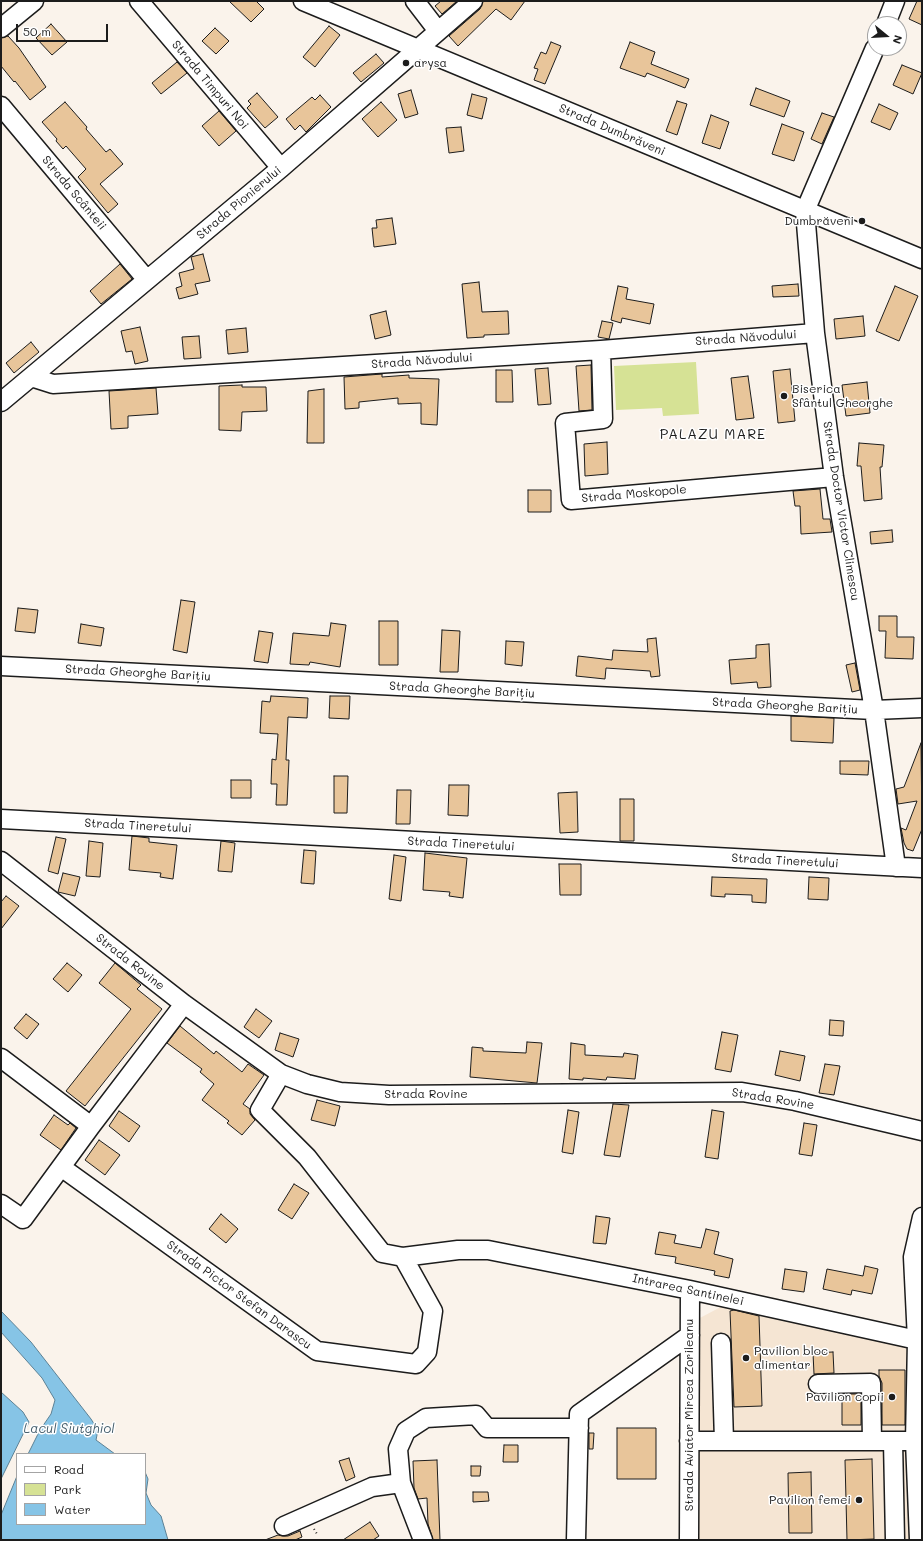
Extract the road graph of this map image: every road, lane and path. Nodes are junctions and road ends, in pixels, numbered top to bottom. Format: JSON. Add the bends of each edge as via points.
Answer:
{"nodes":[{"id":1,"x":34,"y":1,"type":"edge"},
{"id":2,"x":140,"y":1,"type":"edge"},
{"id":3,"x":303,"y":1,"type":"edge"},
{"id":4,"x":415,"y":1,"type":"edge"},
{"id":5,"x":473,"y":1,"type":"edge"},
{"id":6,"x":896,"y":1,"type":"edge"},
{"id":7,"x":889,"y":16,"type":"edge"},
{"id":8,"x":1,"y":28,"type":"edge"},
{"id":9,"x":438,"y":31,"type":"junction"},
{"id":10,"x":417,"y":49,"type":"junction"},
{"id":11,"x":872,"y":56,"type":"edge"},
{"id":12,"x":1,"y":106,"type":"edge"},
{"id":13,"x":281,"y":168,"type":"junction"},
{"id":14,"x":805,"y":211,"type":"junction"},
{"id":15,"x":922,"y":259,"type":"edge"},
{"id":16,"x":147,"y":280,"type":"junction"},
{"id":17,"x":815,"y":333,"type":"junction"},
{"id":18,"x":601,"y":350,"type":"junction"},
{"id":19,"x":31,"y":377,"type":"junction"},
{"id":20,"x":4,"y":392,"type":"edge"},
{"id":21,"x":834,"y":477,"type":"junction"},
{"id":22,"x":1,"y":666,"type":"edge"},
{"id":23,"x":922,"y":708,"type":"edge"},
{"id":24,"x":874,"y":710,"type":"junction"},
{"id":25,"x":1,"y":819,"type":"edge"},
{"id":26,"x":1,"y":861,"type":"edge"},
{"id":27,"x":896,"y":867,"type":"junction"},
{"id":28,"x":922,"y":868,"type":"edge"},
{"id":29,"x":184,"y":1004,"type":"junction"},
{"id":30,"x":1,"y":1058,"type":"edge"},
{"id":31,"x":281,"y":1074,"type":"junction"},
{"id":32,"x":91,"y":1126,"type":"junction"},
{"id":33,"x":922,"y":1131,"type":"edge"},
{"id":34,"x":61,"y":1167,"type":"junction"},
{"id":35,"x":1,"y":1204,"type":"edge"},
{"id":36,"x":922,"y":1217,"type":"edge"},
{"id":37,"x":403,"y":1257,"type":"junction"},
{"id":38,"x":690,"y":1290,"type":"junction"},
{"id":39,"x":919,"y":1333,"type":"edge"},
{"id":40,"x":690,"y":1335,"type":"junction"},
{"id":41,"x":721,"y":1343,"type":"dead end"},
{"id":42,"x":818,"y":1384,"type":"dead end"},
{"id":43,"x":579,"y":1428,"type":"junction"},
{"id":44,"x":689,"y":1441,"type":"junction"},
{"id":45,"x":724,"y":1441,"type":"junction"},
{"id":46,"x":872,"y":1441,"type":"junction"},
{"id":47,"x":893,"y":1441,"type":"junction"},
{"id":48,"x":915,"y":1441,"type":"junction"},
{"id":49,"x":401,"y":1483,"type":"junction"},
{"id":50,"x":920,"y":1497,"type":"edge"},
{"id":51,"x":284,"y":1526,"type":"dead end"},
{"id":52,"x":423,"y":1540,"type":"edge"},
{"id":53,"x":576,"y":1540,"type":"edge"},
{"id":54,"x":689,"y":1540,"type":"edge"},
{"id":55,"x":895,"y":1540,"type":"edge"},
{"id":56,"x":919,"y":1540,"type":"edge"}],
"edges":[{"from":1,"to":8,"type":"street"},
{"from":2,"to":13,"type":"street","name":"Strada Timpuri Noi"},
{"from":3,"to":10,"type":"street","name":"Strada Dumbrăveni"},
{"from":4,"to":9,"type":"street"},
{"from":5,"to":9,"type":"street","name":"Strada Pionierului"},
{"from":6,"to":7,"type":"street"},
{"from":9,"to":10,"type":"street","name":"Strada Pionierului"},
{"from":10,"to":13,"type":"street","name":"Strada Pionierului"},
{"from":10,"to":14,"type":"street","name":"Strada Dumbrăveni"},
{"from":11,"to":14,"type":"street","name":"Strada Doctor Victor Climescu"},
{"from":12,"to":16,"type":"street","name":"Strada Scânteii"},
{"from":13,"to":16,"type":"street","name":"Strada Pionierului"},
{"from":14,"to":15,"type":"street","name":"Strada Dumbrăveni"},
{"from":14,"to":17,"type":"street","name":"Strada Doctor Victor Climescu"},
{"from":16,"to":19,"type":"street","name":"Strada Pionierului"},
{"from":17,"to":18,"type":"street","name":"Strada Năvodului"},
{"from":17,"to":21,"type":"street","name":"Strada Doctor Victor Climescu"},
{"from":18,"to":19,"type":"street","name":"Strada Năvodului","via":[[53,384]]},
{"from":18,"to":21,"type":"street","name":"Strada Moskopole","via":[[603,419],[565,423],[571,500]]},
{"from":19,"to":20,"type":"street","name":"Strada Pionierului"},
{"from":21,"to":24,"type":"street","name":"Strada Doctor Victor Climescu"},
{"from":22,"to":24,"type":"street","name":"Strada Gheorghe Barițiu"},
{"from":23,"to":24,"type":"street","name":"Strada Gheorghe Barițiu"},
{"from":24,"to":27,"type":"street","name":"Strada Doctor Victor Climescu"},
{"from":25,"to":27,"type":"street","name":"Strada Tineretului"},
{"from":26,"to":29,"type":"street","name":"Strada Rovine"},
{"from":27,"to":28,"type":"street","name":"Strada Tineretului"},
{"from":29,"to":31,"type":"street","name":"Strada Rovine"},
{"from":29,"to":32,"type":"street"},
{"from":30,"to":32,"type":"street"},
{"from":31,"to":33,"type":"street","name":"Strada Rovine","via":[[306,1084],[340,1092],[388,1095],[742,1092],[795,1100]]},
{"from":31,"to":37,"type":"street","name":"Intrarea Santinelei","via":[[260,1110],[307,1157],[382,1253]]},
{"from":32,"to":34,"type":"street"},
{"from":34,"to":35,"type":"street","via":[[23,1219]]},
{"from":34,"to":37,"type":"street","name":"Strada Pictor Stefan Darascu","via":[[317,1351],[416,1364],[427,1352],[433,1311]]},
{"from":36,"to":39,"type":"street","via":[[913,1257]]},
{"from":37,"to":38,"type":"street","name":"Intrarea Santinelei","via":[[458,1250],[488,1250]]},
{"from":38,"to":39,"type":"street","name":"Intrarea Santinelei"},
{"from":38,"to":40,"type":"street","name":"Strada Aviator Mircea Zorileanu"},
{"from":39,"to":48,"type":"street"},
{"from":40,"to":43,"type":"street","via":[[579,1414]]},
{"from":40,"to":44,"type":"street","name":"Strada Aviator Mircea Zorileanu"},
{"from":41,"to":45,"type":"street"},
{"from":42,"to":46,"type":"street","via":[[871,1383]]},
{"from":43,"to":49,"type":"street","via":[[487,1428],[476,1415],[426,1418],[406,1431],[398,1449]]},
{"from":43,"to":53,"type":"street"},
{"from":44,"to":45,"type":"street"},
{"from":44,"to":54,"type":"street","name":"Strada Aviator Mircea Zorileanu"},
{"from":45,"to":46,"type":"street"},
{"from":46,"to":47,"type":"street"},
{"from":47,"to":48,"type":"street"},
{"from":47,"to":55,"type":"street"},
{"from":48,"to":50,"type":"street"},
{"from":49,"to":51,"type":"street","via":[[372,1487]]},
{"from":49,"to":52,"type":"street"},
{"from":50,"to":56,"type":"street"}]}
